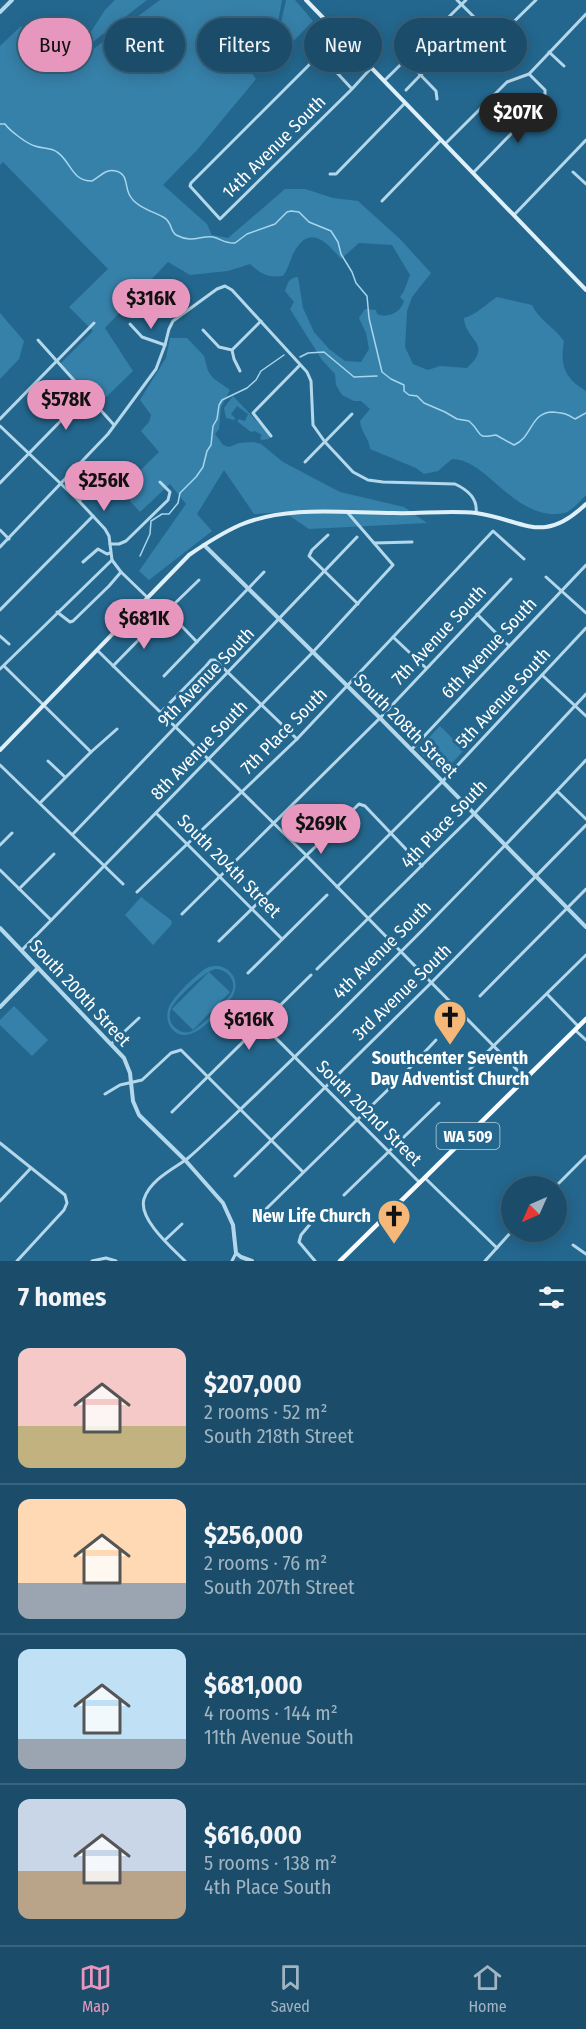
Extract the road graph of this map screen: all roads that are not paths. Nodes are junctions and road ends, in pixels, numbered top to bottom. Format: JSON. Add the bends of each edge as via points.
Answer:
{"nodes":[{"id":1,"x":12,"y":0,"type":"edge"},
{"id":2,"x":306,"y":0,"type":"edge"},
{"id":3,"x":457,"y":0,"type":"edge"},
{"id":4,"x":466,"y":0,"type":"edge"},
{"id":5,"x":536,"y":0,"type":"edge"},
{"id":6,"x":462,"y":5,"type":"junction"},
{"id":7,"x":0,"y":12,"type":"edge"},
{"id":8,"x":586,"y":14,"type":"edge"},
{"id":9,"x":323,"y":18,"type":"edge"},
{"id":10,"x":449,"y":18,"type":"edge"},
{"id":11,"x":549,"y":52,"type":"junction"},
{"id":12,"x":564,"y":66,"type":"dead end"},
{"id":13,"x":394,"y":71,"type":"edge"},
{"id":14,"x":368,"y":72,"type":"edge"},
{"id":15,"x":376,"y":72,"type":"edge"},
{"id":16,"x":418,"y":72,"type":"edge"},
{"id":17,"x":424,"y":72,"type":"edge"},
{"id":18,"x":529,"y":74,"type":"junction"},
{"id":19,"x":421,"y":75,"type":"junction"},
{"id":20,"x":384,"y":81,"type":"junction"},
{"id":21,"x":352,"y":88,"type":"junction"},
{"id":22,"x":406,"y":90,"type":"dead end"},
{"id":23,"x":437,"y":99,"type":"dead end"},
{"id":24,"x":405,"y":103,"type":"junction"},
{"id":25,"x":441,"y":140,"type":"junction"},
{"id":26,"x":586,"y":140,"type":"edge"},
{"id":27,"x":445,"y":144,"type":"junction"},
{"id":28,"x":573,"y":172,"type":"dead end"},
{"id":29,"x":473,"y":173,"type":"junction"},
{"id":30,"x":330,"y":174,"type":"dead end"},
{"id":31,"x":586,"y":184,"type":"edge"},
{"id":32,"x":382,"y":201,"type":"dead end"},
{"id":33,"x":514,"y":215,"type":"junction"},
{"id":34,"x":586,"y":290,"type":"edge"},
{"id":35,"x":261,"y":321,"type":"junction"},
{"id":36,"x":94,"y":323,"type":"dead end"},
{"id":37,"x":130,"y":324,"type":"dead end"},
{"id":38,"x":203,"y":330,"type":"dead end"},
{"id":39,"x":38,"y":340,"type":"dead end"},
{"id":40,"x":165,"y":345,"type":"junction"},
{"id":41,"x":232,"y":350,"type":"junction"},
{"id":42,"x":57,"y":361,"type":"junction"},
{"id":43,"x":300,"y":364,"type":"junction"},
{"id":44,"x":240,"y":371,"type":"dead end"},
{"id":45,"x":87,"y":394,"type":"junction"},
{"id":46,"x":352,"y":414,"type":"dead end"},
{"id":47,"x":0,"y":419,"type":"edge"},
{"id":48,"x":114,"y":424,"type":"junction"},
{"id":49,"x":0,"y":426,"type":"edge"},
{"id":50,"x":272,"y":436,"type":"dead end"},
{"id":51,"x":325,"y":442,"type":"junction"},
{"id":52,"x":29,"y":453,"type":"junction"},
{"id":53,"x":305,"y":462,"type":"dead end"},
{"id":54,"x":120,"y":473,"type":"dead end"},
{"id":55,"x":160,"y":482,"type":"dead end"},
{"id":56,"x":0,"y":483,"type":"edge"},
{"id":57,"x":62,"y":484,"type":"junction"},
{"id":58,"x":78,"y":501,"type":"junction"},
{"id":59,"x":586,"y":504,"type":"edge"},
{"id":60,"x":348,"y":513,"type":"junction"},
{"id":61,"x":476,"y":513,"type":"junction"},
{"id":62,"x":93,"y":516,"type":"junction"},
{"id":63,"x":0,"y":530,"type":"edge"},
{"id":64,"x":328,"y":535,"type":"dead end"},
{"id":65,"x":357,"y":537,"type":"dead end"},
{"id":66,"x":9,"y":539,"type":"junction"},
{"id":67,"x":412,"y":542,"type":"dead end"},
{"id":68,"x":374,"y":543,"type":"junction"},
{"id":69,"x":110,"y":544,"type":"junction"},
{"id":70,"x":204,"y":545,"type":"junction"},
{"id":71,"x":0,"y":548,"type":"edge"},
{"id":72,"x":110,"y":553,"type":"junction"},
{"id":73,"x":112,"y":560,"type":"junction"},
{"id":74,"x":524,"y":560,"type":"dead end"},
{"id":75,"x":83,"y":562,"type":"dead end"},
{"id":76,"x":586,"y":565,"type":"edge"},
{"id":77,"x":121,"y":572,"type":"junction"},
{"id":78,"x":264,"y":572,"type":"dead end"},
{"id":79,"x":326,"y":572,"type":"junction"},
{"id":80,"x":546,"y":577,"type":"dead end"},
{"id":81,"x":511,"y":579,"type":"dead end"},
{"id":82,"x":199,"y":580,"type":"dead end"},
{"id":83,"x":248,"y":588,"type":"junction"},
{"id":84,"x":561,"y":591,"type":"junction"},
{"id":85,"x":147,"y":597,"type":"junction"},
{"id":86,"x":357,"y":604,"type":"junction"},
{"id":87,"x":0,"y":610,"type":"edge"},
{"id":88,"x":57,"y":612,"type":"junction"},
{"id":89,"x":586,"y":613,"type":"edge"},
{"id":90,"x":477,"y":614,"type":"junction"},
{"id":91,"x":159,"y":618,"type":"dead end"},
{"id":92,"x":279,"y":619,"type":"junction"},
{"id":93,"x":586,"y":628,"type":"edge"},
{"id":94,"x":0,"y":636,"type":"edge"},
{"id":95,"x":393,"y":637,"type":"junction"},
{"id":96,"x":197,"y":642,"type":"junction"},
{"id":97,"x":9,"y":644,"type":"dead end"},
{"id":98,"x":509,"y":646,"type":"junction"},
{"id":99,"x":97,"y":650,"type":"junction"},
{"id":100,"x":313,"y":652,"type":"junction"},
{"id":101,"x":4,"y":666,"type":"junction"},
{"id":102,"x":113,"y":666,"type":"junction"},
{"id":103,"x":426,"y":668,"type":"junction"},
{"id":104,"x":0,"y":669,"type":"edge"},
{"id":105,"x":229,"y":673,"type":"junction"},
{"id":106,"x":542,"y":675,"type":"junction"},
{"id":107,"x":164,"y":676,"type":"dead end"},
{"id":108,"x":348,"y":687,"type":"junction"},
{"id":109,"x":586,"y":694,"type":"edge"},
{"id":110,"x":43,"y":705,"type":"junction"},
{"id":111,"x":261,"y":705,"type":"junction"},
{"id":112,"x":575,"y":706,"type":"junction"},
{"id":113,"x":160,"y":712,"type":"junction"},
{"id":114,"x":586,"y":716,"type":"edge"},
{"id":115,"x":380,"y":718,"type":"junction"},
{"id":116,"x":177,"y":728,"type":"junction"},
{"id":117,"x":117,"y":729,"type":"dead end"},
{"id":118,"x":297,"y":739,"type":"junction"},
{"id":119,"x":0,"y":750,"type":"edge"},
{"id":120,"x":411,"y":750,"type":"junction"},
{"id":121,"x":91,"y":752,"type":"junction"},
{"id":122,"x":209,"y":759,"type":"junction"},
{"id":123,"x":586,"y":760,"type":"edge"},
{"id":124,"x":48,"y":761,"type":"dead end"},
{"id":125,"x":0,"y":765,"type":"edge"},
{"id":126,"x":65,"y":777,"type":"junction"},
{"id":127,"x":442,"y":782,"type":"junction"},
{"id":128,"x":557,"y":791,"type":"junction"},
{"id":129,"x":243,"y":792,"type":"junction"},
{"id":130,"x":40,"y":803,"type":"junction"},
{"id":131,"x":156,"y":813,"type":"junction"},
{"id":132,"x":474,"y":814,"type":"junction"},
{"id":133,"x":586,"y":819,"type":"edge"},
{"id":134,"x":274,"y":823,"type":"junction"},
{"id":135,"x":586,"y":825,"type":"edge"},
{"id":136,"x":12,"y":833,"type":"dead end"},
{"id":137,"x":391,"y":833,"type":"junction"},
{"id":138,"x":73,"y":834,"type":"junction"},
{"id":139,"x":0,"y":845,"type":"edge"},
{"id":140,"x":188,"y":845,"type":"junction"},
{"id":141,"x":506,"y":846,"type":"junction"},
{"id":142,"x":54,"y":854,"type":"dead end"},
{"id":143,"x":306,"y":855,"type":"junction"},
{"id":144,"x":105,"y":866,"type":"junction"},
{"id":145,"x":422,"y":866,"type":"junction"},
{"id":146,"x":0,"y":870,"type":"edge"},
{"id":147,"x":220,"y":876,"type":"junction"},
{"id":148,"x":537,"y":877,"type":"junction"},
{"id":149,"x":123,"y":884,"type":"dead end"},
{"id":150,"x":338,"y":887,"type":"junction"},
{"id":151,"x":19,"y":889,"type":"junction"},
{"id":152,"x":586,"y":889,"type":"edge"},
{"id":153,"x":137,"y":892,"type":"dead end"},
{"id":154,"x":327,"y":895,"type":"dead end"},
{"id":155,"x":567,"y":908,"type":"junction"},
{"id":156,"x":252,"y":909,"type":"junction"},
{"id":157,"x":182,"y":914,"type":"dead end"},
{"id":158,"x":369,"y":919,"type":"junction"},
{"id":159,"x":51,"y":920,"type":"junction"},
{"id":160,"x":586,"y":927,"type":"edge"},
{"id":161,"x":0,"y":929,"type":"edge"},
{"id":162,"x":282,"y":939,"type":"junction"},
{"id":163,"x":219,"y":941,"type":"dead end"},
{"id":164,"x":22,"y":950,"type":"junction"},
{"id":165,"x":400,"y":951,"type":"junction"},
{"id":166,"x":586,"y":955,"type":"edge"},
{"id":167,"x":38,"y":968,"type":"junction"},
{"id":168,"x":317,"y":969,"type":"dead end"},
{"id":169,"x":248,"y":973,"type":"dead end"},
{"id":170,"x":311,"y":975,"type":"dead end"},
{"id":171,"x":431,"y":983,"type":"junction"},
{"id":172,"x":547,"y":994,"type":"junction"},
{"id":173,"x":480,"y":996,"type":"dead end"},
{"id":174,"x":0,"y":1008,"type":"edge"},
{"id":175,"x":248,"y":1010,"type":"dead end"},
{"id":176,"x":139,"y":1018,"type":"dead end"},
{"id":177,"x":586,"y":1019,"type":"edge"},
{"id":178,"x":262,"y":1024,"type":"junction"},
{"id":179,"x":577,"y":1028,"type":"junction"},
{"id":180,"x":436,"y":1040,"type":"dead end"},
{"id":181,"x":586,"y":1040,"type":"edge"},
{"id":182,"x":111,"y":1044,"type":"junction"},
{"id":183,"x":494,"y":1046,"type":"junction"},
{"id":184,"x":293,"y":1056,"type":"junction"},
{"id":185,"x":470,"y":1069,"type":"dead end"},
{"id":186,"x":208,"y":1077,"type":"junction"},
{"id":187,"x":526,"y":1079,"type":"junction"},
{"id":188,"x":133,"y":1082,"type":"junction"},
{"id":189,"x":324,"y":1087,"type":"junction"},
{"id":190,"x":105,"y":1094,"type":"dead end"},
{"id":191,"x":439,"y":1103,"type":"dead end"},
{"id":192,"x":240,"y":1109,"type":"junction"},
{"id":193,"x":172,"y":1112,"type":"dead end"},
{"id":194,"x":356,"y":1119,"type":"junction"},
{"id":195,"x":271,"y":1140,"type":"junction"},
{"id":196,"x":0,"y":1143,"type":"edge"},
{"id":197,"x":387,"y":1152,"type":"junction"},
{"id":198,"x":586,"y":1156,"type":"edge"},
{"id":199,"x":185,"y":1160,"type":"junction"},
{"id":200,"x":30,"y":1169,"type":"junction"},
{"id":201,"x":303,"y":1172,"type":"junction"},
{"id":202,"x":235,"y":1176,"type":"dead end"},
{"id":203,"x":566,"y":1176,"type":"edge"},
{"id":204,"x":425,"y":1178,"type":"junction"},
{"id":205,"x":420,"y":1183,"type":"junction"},
{"id":206,"x":344,"y":1195,"type":"dead end"},
{"id":207,"x":0,"y":1201,"type":"edge"},
{"id":208,"x":266,"y":1209,"type":"dead end"},
{"id":209,"x":316,"y":1217,"type":"dead end"},
{"id":210,"x":182,"y":1224,"type":"dead end"},
{"id":211,"x":165,"y":1240,"type":"junction"},
{"id":212,"x":502,"y":1242,"type":"edge"},
{"id":213,"x":573,"y":1245,"type":"dead end"},
{"id":214,"x":497,"y":1248,"type":"junction"},
{"id":215,"x":236,"y":1253,"type":"junction"},
{"id":216,"x":586,"y":1254,"type":"edge"},
{"id":217,"x":17,"y":1261,"type":"edge"},
{"id":218,"x":92,"y":1261,"type":"edge"},
{"id":219,"x":116,"y":1261,"type":"edge"},
{"id":220,"x":185,"y":1261,"type":"edge"},
{"id":221,"x":232,"y":1261,"type":"edge"},
{"id":222,"x":252,"y":1261,"type":"edge"},
{"id":223,"x":315,"y":1261,"type":"edge"},
{"id":224,"x":340,"y":1261,"type":"edge"},
{"id":225,"x":485,"y":1261,"type":"edge"}],
"edges":[{"from":1,"to":7,"type":"street"},
{"from":2,"to":9,"type":"main road"},
{"from":3,"to":6,"type":"street"},
{"from":4,"to":6,"type":"street"},
{"from":5,"to":6,"type":"street","via":[[496,39]]},
{"from":6,"to":10,"type":"street"},
{"from":8,"to":11,"type":"street"},
{"from":11,"to":12,"type":"street"},
{"from":11,"to":18,"type":"street"},
{"from":13,"to":20,"type":"street"},
{"from":14,"to":21,"type":"street","name":"14th Avenue South"},
{"from":15,"to":20,"type":"main road"},
{"from":16,"to":19,"type":"street"},
{"from":17,"to":19,"type":"street"},
{"from":18,"to":27,"type":"street","via":[[507,82]]},
{"from":18,"to":29,"type":"street","via":[[545,90],[545,99]]},
{"from":19,"to":22,"type":"street"},
{"from":19,"to":23,"type":"street","via":[[436,91]]},
{"from":20,"to":24,"type":"main road"},
{"from":21,"to":21,"type":"street","name":"14th Avenue South","via":[[220,219],[190,184],[312,61],[319,58],[327,62]]},
{"from":24,"to":25,"type":"main road"},
{"from":24,"to":30,"type":"street","via":[[336,174]]},
{"from":25,"to":27,"type":"main road"},
{"from":25,"to":32,"type":"street"},
{"from":26,"to":33,"type":"street"},
{"from":27,"to":29,"type":"main road"},
{"from":28,"to":31,"type":"street"},
{"from":29,"to":33,"type":"main road"},
{"from":33,"to":34,"type":"main road"},
{"from":35,"to":40,"type":"street","via":[[225,286],[173,321]]},
{"from":35,"to":41,"type":"street"},
{"from":35,"to":43,"type":"street"},
{"from":36,"to":42,"type":"street"},
{"from":37,"to":40,"type":"street","via":[[142,337]]},
{"from":38,"to":41,"type":"street","via":[[219,346]]},
{"from":39,"to":42,"type":"street"},
{"from":40,"to":48,"type":"street","via":[[152,376]]},
{"from":41,"to":44,"type":"street"},
{"from":42,"to":45,"type":"street"},
{"from":42,"to":47,"type":"street"},
{"from":43,"to":50,"type":"street","via":[[253,413]]},
{"from":43,"to":51,"type":"street","via":[[311,381],[313,425]]},
{"from":45,"to":48,"type":"street"},
{"from":45,"to":52,"type":"street"},
{"from":46,"to":51,"type":"street"},
{"from":48,"to":57,"type":"street","via":[[101,444]]},
{"from":49,"to":52,"type":"street"},
{"from":51,"to":53,"type":"street"},
{"from":51,"to":61,"type":"street","via":[[360,477],[383,482],[455,484],[474,498]]},
{"from":52,"to":56,"type":"street"},
{"from":52,"to":57,"type":"street"},
{"from":54,"to":58,"type":"street","via":[[107,471]]},
{"from":55,"to":69,"type":"street","via":[[170,492],[168,500],[126,541]]},
{"from":57,"to":58,"type":"street"},
{"from":57,"to":66,"type":"street"},
{"from":58,"to":62,"type":"street"},
{"from":59,"to":61,"type":"main road","via":[[570,519],[551,527],[520,525]]},
{"from":60,"to":61,"type":"main road"},
{"from":60,"to":68,"type":"street"},
{"from":60,"to":70,"type":"main road","via":[[292,513],[257,519]]},
{"from":62,"to":69,"type":"street","via":[[107,532]]},
{"from":62,"to":87,"type":"street"},
{"from":63,"to":66,"type":"street"},
{"from":64,"to":79,"type":"street","via":[[309,556]]},
{"from":65,"to":79,"type":"street","name":"9th Avenue South"},
{"from":66,"to":71,"type":"street"},
{"from":67,"to":68,"type":"street"},
{"from":68,"to":86,"type":"street","name":"8th Avenue South","via":[[393,565]]},
{"from":69,"to":72,"type":"street"},
{"from":70,"to":83,"type":"street","name":"South 208th Street"},
{"from":70,"to":85,"type":"main road"},
{"from":72,"to":73,"type":"street"},
{"from":72,"to":75,"type":"street","via":[[98,549]]},
{"from":73,"to":77,"type":"street"},
{"from":73,"to":88,"type":"street"},
{"from":74,"to":95,"type":"street","name":"7th Place South","via":[[493,531]]},
{"from":76,"to":84,"type":"street","name":"6th Avenue South"},
{"from":77,"to":85,"type":"street"},
{"from":77,"to":88,"type":"street","via":[[73,621]]},
{"from":78,"to":83,"type":"street"},
{"from":79,"to":86,"type":"street"},
{"from":79,"to":92,"type":"street","name":"9th Avenue South"},
{"from":80,"to":84,"type":"street"},
{"from":81,"to":90,"type":"street","name":"7th Avenue South"},
{"from":82,"to":96,"type":"street","via":[[168,612]]},
{"from":83,"to":92,"type":"street","name":"South 208th Street"},
{"from":83,"to":96,"type":"street"},
{"from":84,"to":89,"type":"street"},
{"from":84,"to":98,"type":"street","name":"6th Avenue South"},
{"from":85,"to":99,"type":"main road"},
{"from":86,"to":100,"type":"street","name":"8th Avenue South"},
{"from":88,"to":101,"type":"street"},
{"from":90,"to":98,"type":"street"},
{"from":90,"to":103,"type":"street","name":"7th Avenue South"},
{"from":91,"to":102,"type":"street"},
{"from":92,"to":100,"type":"street","name":"South 208th Street"},
{"from":92,"to":105,"type":"street","name":"9th Avenue South"},
{"from":93,"to":106,"type":"street","name":"5th Avenue South"},
{"from":94,"to":97,"type":"street"},
{"from":95,"to":103,"type":"street"},
{"from":95,"to":108,"type":"street","name":"7th Place South"},
{"from":96,"to":107,"type":"street"},
{"from":98,"to":120,"type":"street","name":"6th Avenue South"},
{"from":99,"to":102,"type":"street"},
{"from":99,"to":110,"type":"main road"},
{"from":100,"to":108,"type":"street","name":"South 208th Street"},
{"from":100,"to":111,"type":"street","name":"8th Avenue South"},
{"from":101,"to":104,"type":"street"},
{"from":101,"to":110,"type":"street"},
{"from":102,"to":113,"type":"street"},
{"from":103,"to":115,"type":"street","name":"7th Avenue South"},
{"from":105,"to":111,"type":"street"},
{"from":105,"to":113,"type":"street","via":[[211,660]]},
{"from":105,"to":116,"type":"street","name":"9th Avenue South"},
{"from":106,"to":112,"type":"street"},
{"from":106,"to":127,"type":"street","name":"5th Avenue South"},
{"from":108,"to":115,"type":"street","name":"South 208th Street"},
{"from":108,"to":118,"type":"street","name":"7th Place South"},
{"from":109,"to":112,"type":"street","name":"4th Place South"},
{"from":110,"to":119,"type":"main road"},
{"from":110,"to":121,"type":"street"},
{"from":111,"to":118,"type":"street"},
{"from":111,"to":122,"type":"street","name":"8th Avenue South"},
{"from":112,"to":114,"type":"street"},
{"from":112,"to":132,"type":"street","name":"4th Place South"},
{"from":113,"to":116,"type":"street"},
{"from":115,"to":120,"type":"street","name":"South 208th Street"},
{"from":115,"to":134,"type":"street","name":"7th Avenue South"},
{"from":116,"to":122,"type":"street"},
{"from":116,"to":138,"type":"street","name":"9th Avenue South"},
{"from":117,"to":121,"type":"street"},
{"from":118,"to":129,"type":"street","name":"7th Place South"},
{"from":120,"to":127,"type":"street","name":"South 208th Street"},
{"from":121,"to":126,"type":"street"},
{"from":122,"to":129,"type":"street"},
{"from":122,"to":131,"type":"street","name":"8th Avenue South"},
{"from":123,"to":128,"type":"street","name":"4th Avenue South"},
{"from":124,"to":126,"type":"street"},
{"from":125,"to":130,"type":"street"},
{"from":126,"to":130,"type":"street"},
{"from":127,"to":132,"type":"street","name":"South 208th Street"},
{"from":127,"to":137,"type":"street","name":"5th Avenue South"},
{"from":128,"to":133,"type":"street"},
{"from":128,"to":141,"type":"street","name":"4th Avenue South"},
{"from":129,"to":134,"type":"street"},
{"from":129,"to":140,"type":"street","name":"7th Place South"},
{"from":130,"to":138,"type":"street"},
{"from":131,"to":140,"type":"street","name":"South 204th Street"},
{"from":131,"to":144,"type":"street","name":"8th Avenue South"},
{"from":132,"to":141,"type":"street","name":"South 208th Street"},
{"from":132,"to":145,"type":"street","name":"4th Place South"},
{"from":134,"to":143,"type":"street"},
{"from":134,"to":147,"type":"street","name":"7th Avenue South"},
{"from":135,"to":148,"type":"street","name":"3rd Avenue South"},
{"from":136,"to":139,"type":"street"},
{"from":137,"to":143,"type":"street","via":[[359,804]]},
{"from":137,"to":145,"type":"street"},
{"from":137,"to":150,"type":"street","name":"5th Avenue South"},
{"from":138,"to":144,"type":"street"},
{"from":140,"to":147,"type":"street","name":"South 204th Street"},
{"from":140,"to":153,"type":"street","name":"7th Place South"},
{"from":141,"to":148,"type":"street","name":"South 208th Street"},
{"from":141,"to":165,"type":"street","name":"4th Avenue South"},
{"from":142,"to":151,"type":"street"},
{"from":143,"to":150,"type":"street"},
{"from":143,"to":156,"type":"street"},
{"from":144,"to":149,"type":"street"},
{"from":144,"to":159,"type":"street","name":"8th Avenue South"},
{"from":145,"to":158,"type":"street","name":"4th Place South"},
{"from":146,"to":151,"type":"street"},
{"from":147,"to":156,"type":"street","name":"South 204th Street"},
{"from":147,"to":157,"type":"street","name":"7th Avenue South"},
{"from":148,"to":155,"type":"street","name":"South 208th Street"},
{"from":148,"to":171,"type":"street","name":"3rd Avenue South"},
{"from":150,"to":158,"type":"street"},
{"from":151,"to":159,"type":"street"},
{"from":152,"to":155,"type":"street"},
{"from":154,"to":162,"type":"street"},
{"from":155,"to":160,"type":"street","name":"South 208th Street"},
{"from":155,"to":173,"type":"street"},
{"from":156,"to":162,"type":"street","name":"South 204th Street"},
{"from":156,"to":163,"type":"street"},
{"from":158,"to":165,"type":"street"},
{"from":158,"to":168,"type":"street","name":"4th Place South"},
{"from":159,"to":164,"type":"street","name":"8th Avenue South"},
{"from":161,"to":164,"type":"street","name":"South 200th Street"},
{"from":162,"to":169,"type":"street"},
{"from":164,"to":167,"type":"street","name":"South 200th Street"},
{"from":165,"to":171,"type":"street"},
{"from":165,"to":184,"type":"street","name":"4th Avenue South"},
{"from":166,"to":172,"type":"street"},
{"from":167,"to":174,"type":"street"},
{"from":167,"to":182,"type":"street","name":"South 200th Street"},
{"from":170,"to":178,"type":"street"},
{"from":171,"to":183,"type":"street"},
{"from":171,"to":189,"type":"street","name":"3rd Avenue South"},
{"from":172,"to":179,"type":"street"},
{"from":172,"to":183,"type":"street"},
{"from":175,"to":178,"type":"street","name":"South 202nd Street"},
{"from":176,"to":182,"type":"street"},
{"from":177,"to":179,"type":"main road","number":"WA 509"},
{"from":178,"to":184,"type":"street","name":"South 202nd Street"},
{"from":178,"to":186,"type":"street"},
{"from":179,"to":181,"type":"street"},
{"from":179,"to":187,"type":"main road","number":"WA 509"},
{"from":180,"to":194,"type":"street"},
{"from":182,"to":188,"type":"street","name":"South 200th Street","via":[[124,1058]]},
{"from":183,"to":185,"type":"street"},
{"from":183,"to":187,"type":"street"},
{"from":184,"to":189,"type":"street","name":"South 202nd Street"},
{"from":184,"to":192,"type":"street","name":"4th Avenue South"},
{"from":186,"to":188,"type":"street","via":[[178,1049],[142,1080]]},
{"from":186,"to":192,"type":"street"},
{"from":186,"to":193,"type":"street"},
{"from":187,"to":204,"type":"main road","number":"WA 509"},
{"from":188,"to":190,"type":"street"},
{"from":188,"to":199,"type":"street","name":"South 200th Street","via":[[133,1101],[139,1115]]},
{"from":189,"to":194,"type":"street","name":"South 202nd Street"},
{"from":189,"to":195,"type":"street","name":"3rd Avenue South"},
{"from":191,"to":197,"type":"street"},
{"from":192,"to":195,"type":"street"},
{"from":192,"to":199,"type":"street","name":"4th Avenue South"},
{"from":194,"to":197,"type":"street","name":"South 202nd Street"},
{"from":194,"to":201,"type":"street"},
{"from":195,"to":201,"type":"street"},
{"from":195,"to":202,"type":"street","name":"3rd Avenue South"},
{"from":196,"to":200,"type":"street"},
{"from":197,"to":205,"type":"street","name":"South 202nd Street"},
{"from":197,"to":206,"type":"street"},
{"from":198,"to":203,"type":"street"},
{"from":199,"to":211,"type":"street","name":"4th Avenue South","via":[[154,1185],[144,1205],[149,1221]]},
{"from":199,"to":215,"type":"street","name":"South 200th Street","via":[[228,1210]]},
{"from":200,"to":207,"type":"street"},
{"from":200,"to":217,"type":"street","via":[[65,1195],[67,1203]]},
{"from":201,"to":208,"type":"street"},
{"from":204,"to":205,"type":"main road","number":"WA 509"},
{"from":204,"to":214,"type":"street"},
{"from":205,"to":224,"type":"main road","number":"WA 509"},
{"from":209,"to":223,"type":"street","via":[[298,1242]]},
{"from":210,"to":211,"type":"street"},
{"from":211,"to":220,"type":"street"},
{"from":212,"to":214,"type":"street"},
{"from":213,"to":216,"type":"street"},
{"from":214,"to":225,"type":"street"},
{"from":215,"to":221,"type":"street"},
{"from":215,"to":222,"type":"street"},
{"from":218,"to":219,"type":"street"}]}
